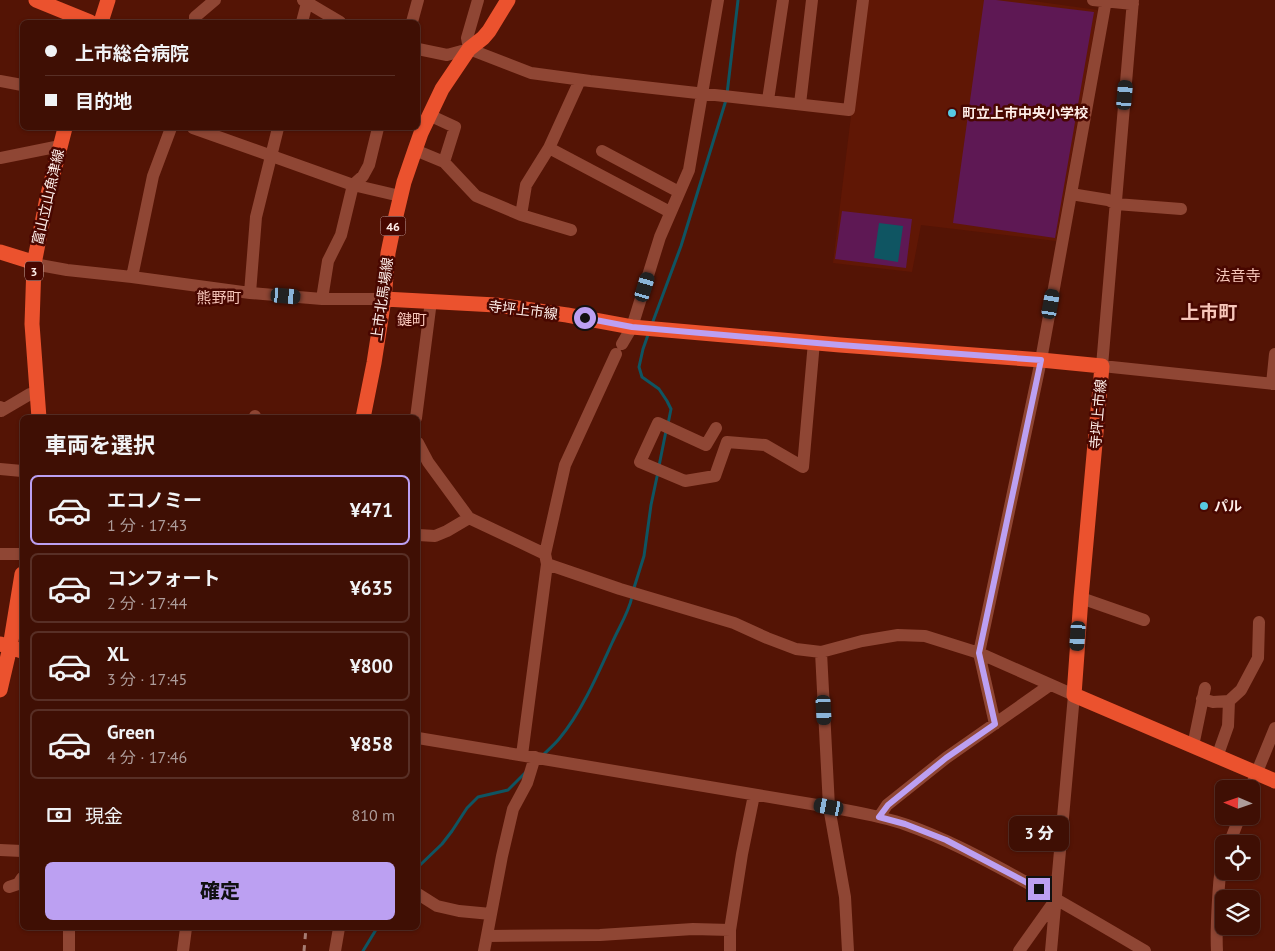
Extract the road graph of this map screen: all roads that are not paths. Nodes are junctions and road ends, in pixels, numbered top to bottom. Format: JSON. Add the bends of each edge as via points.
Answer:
{"nodes":[{"id":1,"x":36,"y":0,"type":"edge"},
{"id":2,"x":108,"y":0,"type":"edge"},
{"id":3,"x":215,"y":0,"type":"edge"},
{"id":4,"x":418,"y":0,"type":"edge"},
{"id":5,"x":478,"y":0,"type":"edge"},
{"id":6,"x":508,"y":0,"type":"edge"},
{"id":7,"x":718,"y":0,"type":"edge"},
{"id":8,"x":782,"y":0,"type":"edge"},
{"id":9,"x":812,"y":0,"type":"edge"},
{"id":10,"x":863,"y":0,"type":"edge"},
{"id":11,"x":305,"y":1,"type":"edge"},
{"id":12,"x":1101,"y":1,"type":"edge"},
{"id":13,"x":1133,"y":2,"type":"edge"},
{"id":14,"x":85,"y":20,"type":"edge"},
{"id":15,"x":102,"y":20,"type":"edge"},
{"id":16,"x":195,"y":20,"type":"edge"},
{"id":17,"x":302,"y":20,"type":"edge"},
{"id":18,"x":337,"y":20,"type":"edge"},
{"id":19,"x":413,"y":20,"type":"edge"},
{"id":20,"x":420,"y":49,"type":"edge"},
{"id":21,"x":469,"y":49,"type":"junction"},
{"id":22,"x":580,"y":80,"type":"junction"},
{"id":23,"x":0,"y":81,"type":"edge"},
{"id":24,"x":20,"y":85,"type":"edge"},
{"id":25,"x":701,"y":93,"type":"junction"},
{"id":26,"x":768,"y":100,"type":"junction"},
{"id":27,"x":800,"y":104,"type":"junction"},
{"id":28,"x":424,"y":123,"type":"edge"},
{"id":29,"x":64,"y":130,"type":"edge"},
{"id":30,"x":170,"y":130,"type":"edge"},
{"id":31,"x":199,"y":130,"type":"edge"},
{"id":32,"x":278,"y":130,"type":"edge"},
{"id":33,"x":378,"y":130,"type":"edge"},
{"id":34,"x":60,"y":146,"type":"junction"},
{"id":35,"x":549,"y":148,"type":"junction"},
{"id":36,"x":415,"y":150,"type":"junction"},
{"id":37,"x":602,"y":151,"type":"dead end"},
{"id":38,"x":272,"y":156,"type":"junction"},
{"id":39,"x":0,"y":158,"type":"edge"},
{"id":40,"x":444,"y":162,"type":"junction"},
{"id":41,"x":353,"y":184,"type":"junction"},
{"id":42,"x":678,"y":192,"type":"junction"},
{"id":43,"x":1071,"y":194,"type":"junction"},
{"id":44,"x":400,"y":196,"type":"junction"},
{"id":45,"x":1116,"y":204,"type":"junction"},
{"id":46,"x":1181,"y":209,"type":"dead end"},
{"id":47,"x":670,"y":212,"type":"junction"},
{"id":48,"x":522,"y":215,"type":"junction"},
{"id":49,"x":571,"y":230,"type":"dead end"},
{"id":50,"x":0,"y":252,"type":"edge"},
{"id":51,"x":34,"y":264,"type":"junction"},
{"id":52,"x":132,"y":277,"type":"junction"},
{"id":53,"x":250,"y":292,"type":"junction"},
{"id":54,"x":322,"y":299,"type":"junction"},
{"id":55,"x":384,"y":299,"type":"junction"},
{"id":56,"x":431,"y":302,"type":"junction"},
{"id":57,"x":632,"y":327,"type":"junction"},
{"id":58,"x":814,"y":342,"type":"junction"},
{"id":59,"x":1275,"y":354,"type":"edge"},
{"id":60,"x":1041,"y":360,"type":"junction"},
{"id":61,"x":1102,"y":366,"type":"junction"},
{"id":62,"x":1274,"y":384,"type":"edge"},
{"id":63,"x":38,"y":392,"type":"junction"},
{"id":64,"x":0,"y":410,"type":"edge"},
{"id":65,"x":39,"y":415,"type":"edge"},
{"id":66,"x":364,"y":415,"type":"edge"},
{"id":67,"x":416,"y":415,"type":"edge"},
{"id":68,"x":716,"y":428,"type":"dead end"},
{"id":69,"x":420,"y":447,"type":"edge"},
{"id":70,"x":0,"y":469,"type":"edge"},
{"id":71,"x":20,"y":471,"type":"edge"},
{"id":72,"x":469,"y":518,"type":"junction"},
{"id":73,"x":420,"y":535,"type":"edge"},
{"id":74,"x":0,"y":554,"type":"edge"},
{"id":75,"x":20,"y":554,"type":"edge"},
{"id":76,"x":546,"y":559,"type":"junction"},
{"id":77,"x":20,"y":587,"type":"edge"},
{"id":78,"x":1081,"y":598,"type":"junction"},
{"id":79,"x":1144,"y":620,"type":"dead end"},
{"id":80,"x":1259,"y":622,"type":"dead end"},
{"id":81,"x":11,"y":647,"type":"edge"},
{"id":82,"x":821,"y":652,"type":"junction"},
{"id":83,"x":979,"y":653,"type":"junction"},
{"id":84,"x":1050,"y":684,"type":"junction"},
{"id":85,"x":0,"y":690,"type":"edge"},
{"id":86,"x":1074,"y":695,"type":"junction"},
{"id":87,"x":1229,"y":701,"type":"junction"},
{"id":88,"x":995,"y":724,"type":"junction"},
{"id":89,"x":1275,"y":728,"type":"edge"},
{"id":90,"x":420,"y":738,"type":"edge"},
{"id":91,"x":1193,"y":746,"type":"junction"},
{"id":92,"x":522,"y":755,"type":"junction"},
{"id":93,"x":535,"y":757,"type":"junction"},
{"id":94,"x":1217,"y":757,"type":"junction"},
{"id":95,"x":1256,"y":774,"type":"junction"},
{"id":96,"x":1254,"y":780,"type":"edge"},
{"id":97,"x":1275,"y":782,"type":"edge"},
{"id":98,"x":754,"y":795,"type":"junction"},
{"id":99,"x":829,"y":807,"type":"junction"},
{"id":100,"x":879,"y":817,"type":"junction"},
{"id":101,"x":0,"y":850,"type":"edge"},
{"id":102,"x":20,"y":851,"type":"edge"},
{"id":103,"x":1219,"y":880,"type":"edge"},
{"id":104,"x":20,"y":881,"type":"edge"},
{"id":105,"x":9,"y":887,"type":"dead end"},
{"id":106,"x":420,"y":895,"type":"edge"},
{"id":107,"x":1056,"y":899,"type":"junction"},
{"id":108,"x":491,"y":914,"type":"junction"},
{"id":109,"x":69,"y":930,"type":"edge"},
{"id":110,"x":186,"y":930,"type":"edge"},
{"id":111,"x":339,"y":930,"type":"edge"},
{"id":112,"x":730,"y":930,"type":"junction"},
{"id":113,"x":487,"y":936,"type":"junction"},
{"id":114,"x":69,"y":951,"type":"edge"},
{"id":115,"x":183,"y":951,"type":"edge"},
{"id":116,"x":335,"y":951,"type":"edge"},
{"id":117,"x":484,"y":951,"type":"edge"},
{"id":118,"x":730,"y":951,"type":"edge"},
{"id":119,"x":848,"y":951,"type":"edge"},
{"id":120,"x":1019,"y":951,"type":"edge"},
{"id":121,"x":1051,"y":951,"type":"edge"},
{"id":122,"x":1145,"y":951,"type":"edge"},
{"id":123,"x":1216,"y":951,"type":"edge"}],
"edges":[{"from":1,"to":14,"type":"main road"},
{"from":2,"to":15,"type":"main road"},
{"from":3,"to":16,"type":"street"},
{"from":4,"to":19,"type":"street"},
{"from":5,"to":21,"type":"street","via":[[467,38]]},
{"from":6,"to":21,"type":"main road","name":"上市北馬場線","number":"46","via":[[489,31]]},
{"from":7,"to":25,"type":"street"},
{"from":8,"to":26,"type":"street"},
{"from":9,"to":27,"type":"street"},
{"from":10,"to":27,"type":"street","via":[[849,110]]},
{"from":11,"to":17,"type":"street"},
{"from":11,"to":18,"type":"street"},
{"from":12,"to":13,"type":"street"},
{"from":12,"to":43,"type":"street"},
{"from":13,"to":45,"type":"street"},
{"from":20,"to":21,"type":"street","via":[[446,55]]},
{"from":21,"to":22,"type":"street","via":[[531,73]]},
{"from":21,"to":28,"type":"main road","name":"上市北馬場線","number":"46"},
{"from":22,"to":25,"type":"street"},
{"from":22,"to":35,"type":"street"},
{"from":23,"to":24,"type":"street"},
{"from":25,"to":26,"type":"street"},
{"from":25,"to":42,"type":"street","via":[[689,170]]},
{"from":26,"to":27,"type":"street"},
{"from":28,"to":36,"type":"main road","name":"上市北馬場線","number":"46"},
{"from":28,"to":40,"type":"street","via":[[455,128]]},
{"from":29,"to":34,"type":"main road","name":"富山立山魚津線","number":"3"},
{"from":30,"to":52,"type":"street","via":[[153,176]]},
{"from":31,"to":38,"type":"street"},
{"from":32,"to":38,"type":"street"},
{"from":33,"to":41,"type":"street","via":[[369,165]]},
{"from":34,"to":39,"type":"street"},
{"from":34,"to":51,"type":"main road","name":"富山立山魚津線","number":"3"},
{"from":35,"to":47,"type":"street"},
{"from":35,"to":48,"type":"street","via":[[526,185]]},
{"from":36,"to":40,"type":"street"},
{"from":36,"to":44,"type":"main road","name":"上市北馬場線","number":"46"},
{"from":37,"to":42,"type":"street"},
{"from":38,"to":41,"type":"street"},
{"from":38,"to":53,"type":"street","via":[[256,217]]},
{"from":40,"to":48,"type":"street","via":[[476,196]]},
{"from":41,"to":44,"type":"street"},
{"from":41,"to":54,"type":"street","via":[[341,234],[328,261]]},
{"from":42,"to":47,"type":"street"},
{"from":43,"to":45,"type":"street"},
{"from":43,"to":60,"type":"street"},
{"from":44,"to":55,"type":"main road","name":"上市北馬場線","number":"46","via":[[388,253]]},
{"from":45,"to":46,"type":"street"},
{"from":45,"to":61,"type":"street"},
{"from":47,"to":57,"type":"street"},
{"from":48,"to":49,"type":"street"},
{"from":50,"to":51,"type":"main road"},
{"from":51,"to":52,"type":"street"},
{"from":51,"to":63,"type":"main road","name":"富山立山魚津線","number":"3","via":[[32,324]]},
{"from":52,"to":53,"type":"street"},
{"from":53,"to":54,"type":"street"},
{"from":54,"to":55,"type":"street"},
{"from":55,"to":56,"type":"main road","name":"寺坪上市線"},
{"from":55,"to":66,"type":"main road","name":"上市北馬場線","number":"46"},
{"from":56,"to":57,"type":"main road","name":"寺坪上市線","via":[[496,305]]},
{"from":56,"to":67,"type":"street"},
{"from":57,"to":58,"type":"main road","name":"寺坪上市線"},
{"from":57,"to":76,"type":"street","via":[[565,465]]},
{"from":58,"to":60,"type":"main road","name":"寺坪上市線"},
{"from":58,"to":68,"type":"street","via":[[804,467],[765,445],[727,442],[715,476],[685,480],[640,462],[658,424],[706,445]]},
{"from":59,"to":62,"type":"street"},
{"from":60,"to":61,"type":"main road","name":"寺坪上市線"},
{"from":60,"to":83,"type":"street"},
{"from":61,"to":62,"type":"street"},
{"from":61,"to":78,"type":"main road","name":"寺坪上市線"},
{"from":63,"to":64,"type":"street"},
{"from":63,"to":65,"type":"main road","name":"富山立山魚津線","number":"3"},
{"from":69,"to":72,"type":"street"},
{"from":70,"to":71,"type":"street"},
{"from":72,"to":73,"type":"street","via":[[435,536]]},
{"from":72,"to":76,"type":"street"},
{"from":74,"to":75,"type":"street"},
{"from":76,"to":82,"type":"street","via":[[620,589],[734,622],[796,649]]},
{"from":76,"to":92,"type":"street"},
{"from":77,"to":81,"type":"main road"},
{"from":78,"to":79,"type":"street"},
{"from":78,"to":86,"type":"main road","name":"寺坪上市線"},
{"from":80,"to":87,"type":"street","via":[[1258,658],[1241,690]]},
{"from":81,"to":85,"type":"main road"},
{"from":82,"to":83,"type":"street","via":[[862,641],[925,636]]},
{"from":82,"to":99,"type":"street"},
{"from":83,"to":84,"type":"street"},
{"from":83,"to":88,"type":"street"},
{"from":84,"to":86,"type":"street"},
{"from":84,"to":88,"type":"street"},
{"from":86,"to":91,"type":"main road"},
{"from":86,"to":107,"type":"street"},
{"from":87,"to":91,"type":"street","via":[[1213,702],[1203,694]]},
{"from":87,"to":94,"type":"street","via":[[1228,726]]},
{"from":88,"to":100,"type":"street","via":[[946,758],[888,805]]},
{"from":89,"to":95,"type":"street"},
{"from":90,"to":92,"type":"street"},
{"from":91,"to":94,"type":"main road"},
{"from":92,"to":93,"type":"street"},
{"from":93,"to":98,"type":"street"},
{"from":93,"to":108,"type":"street","via":[[513,810]]},
{"from":94,"to":95,"type":"main road"},
{"from":95,"to":96,"type":"street"},
{"from":95,"to":97,"type":"main road"},
{"from":98,"to":99,"type":"street"},
{"from":98,"to":112,"type":"street"},
{"from":99,"to":100,"type":"street"},
{"from":99,"to":119,"type":"street","via":[[845,897]]},
{"from":100,"to":107,"type":"street","via":[[946,840]]},
{"from":101,"to":102,"type":"street"},
{"from":103,"to":123,"type":"street"},
{"from":104,"to":105,"type":"street"},
{"from":106,"to":108,"type":"street","via":[[437,906]]},
{"from":107,"to":120,"type":"street"},
{"from":107,"to":121,"type":"street"},
{"from":107,"to":122,"type":"street"},
{"from":108,"to":113,"type":"street"},
{"from":109,"to":114,"type":"street"},
{"from":110,"to":115,"type":"street"},
{"from":111,"to":116,"type":"street"},
{"from":112,"to":113,"type":"street"},
{"from":112,"to":118,"type":"street"},
{"from":113,"to":117,"type":"street"}]}
